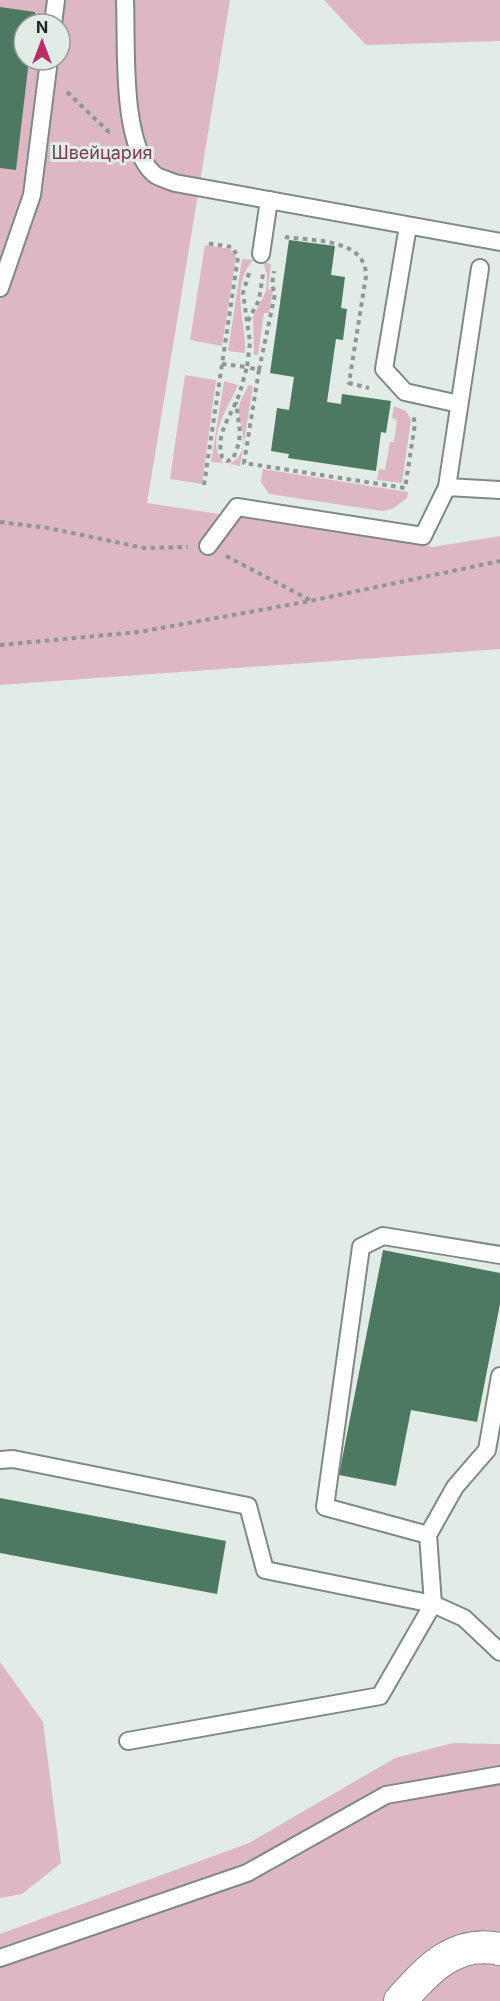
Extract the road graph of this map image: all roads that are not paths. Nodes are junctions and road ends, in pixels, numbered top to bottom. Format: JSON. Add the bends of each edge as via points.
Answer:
{"nodes":[{"id":1,"x":125,"y":0,"type":"edge"},
{"id":2,"x":47,"y":72,"type":"edge"},
{"id":3,"x":269,"y":200,"type":"junction"},
{"id":4,"x":408,"y":226,"type":"junction"},
{"id":5,"x":500,"y":242,"type":"edge"},
{"id":6,"x":258,"y":263,"type":"road end"},
{"id":7,"x":480,"y":268,"type":"dead end"},
{"id":8,"x":0,"y":288,"type":"edge"},
{"id":9,"x":459,"y":404,"type":"junction"},
{"id":10,"x":447,"y":487,"type":"junction"},
{"id":11,"x":500,"y":490,"type":"edge"},
{"id":12,"x":208,"y":546,"type":"road end"},
{"id":13,"x":500,"y":1255,"type":"edge"},
{"id":14,"x":500,"y":1376,"type":"edge"},
{"id":15,"x":0,"y":1460,"type":"edge"},
{"id":16,"x":428,"y":1535,"type":"junction"},
{"id":17,"x":433,"y":1604,"type":"junction"},
{"id":18,"x":500,"y":1652,"type":"edge"},
{"id":19,"x":128,"y":1741,"type":"dead end"},
{"id":20,"x":500,"y":1775,"type":"edge"},
{"id":21,"x":500,"y":1949,"type":"edge"},
{"id":22,"x":0,"y":1958,"type":"edge"},
{"id":23,"x":399,"y":2001,"type":"edge"}],
"edges":[{"from":1,"to":3,"type":"lane","via":[[131,130],[138,152],[154,175],[175,183]]},
{"from":2,"to":8,"type":"lane","via":[[32,195]]},
{"from":3,"to":4,"type":"lane"},
{"from":3,"to":6,"type":"lane"},
{"from":4,"to":5,"type":"lane"},
{"from":4,"to":9,"type":"lane","via":[[384,369],[405,392]]},
{"from":7,"to":9,"type":"lane"},
{"from":9,"to":10,"type":"lane"},
{"from":10,"to":11,"type":"lane"},
{"from":10,"to":12,"type":"lane","via":[[423,536],[237,507]]},
{"from":13,"to":16,"type":"lane","via":[[383,1236],[361,1248],[325,1507]]},
{"from":14,"to":16,"type":"lane","via":[[487,1450],[455,1486]]},
{"from":15,"to":17,"type":"lane","via":[[14,1459],[248,1506],[265,1570]]},
{"from":16,"to":17,"type":"lane"},
{"from":17,"to":18,"type":"lane","via":[[464,1618]]},
{"from":17,"to":19,"type":"lane","via":[[380,1696]]},
{"from":20,"to":22,"type":"lane","via":[[386,1795],[247,1873]]},
{"from":21,"to":23,"type":"street","via":[[476,1948],[442,1958]]}]}
